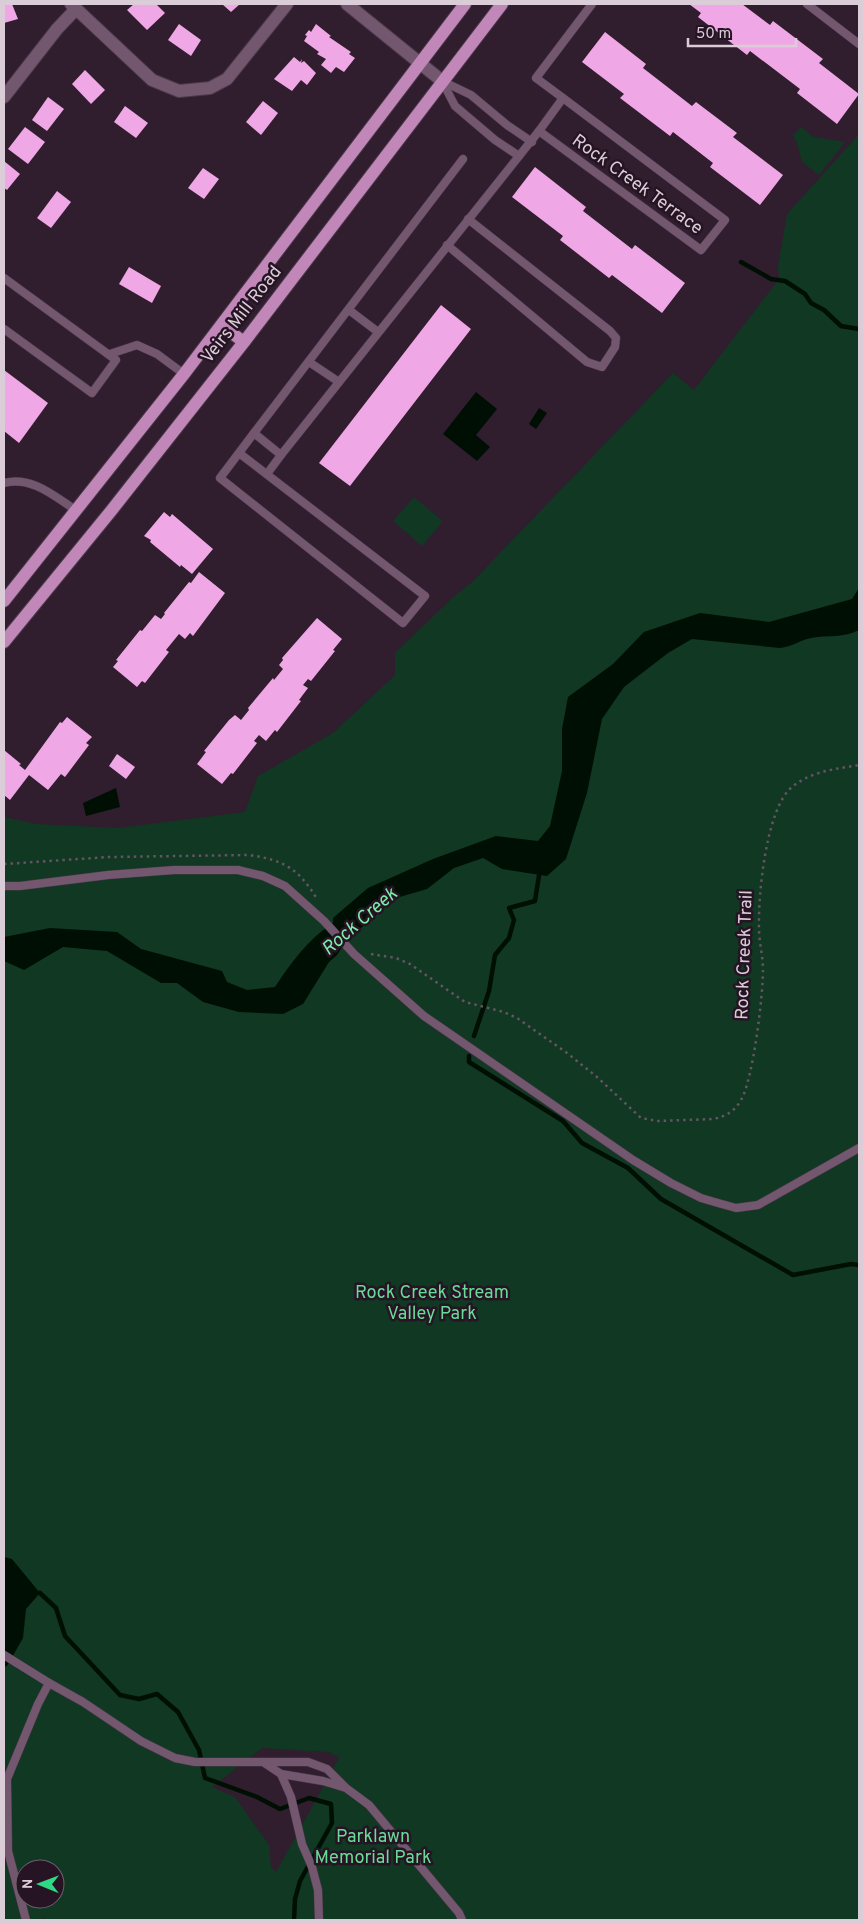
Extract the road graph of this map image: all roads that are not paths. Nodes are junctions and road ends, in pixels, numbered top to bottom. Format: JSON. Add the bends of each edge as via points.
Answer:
{"nodes":[{"id":1,"x":287,"y":4,"type":"edge"},
{"id":2,"x":347,"y":4,"type":"edge"},
{"id":3,"x":465,"y":4,"type":"edge"},
{"id":4,"x":502,"y":4,"type":"edge"},
{"id":5,"x":592,"y":4,"type":"edge"},
{"id":6,"x":807,"y":4,"type":"edge"},
{"id":7,"x":74,"y":6,"type":"edge"},
{"id":8,"x":859,"y":44,"type":"edge"},
{"id":9,"x":420,"y":64,"type":"junction"},
{"id":10,"x":442,"y":81,"type":"junction"},
{"id":11,"x":4,"y":97,"type":"edge"},
{"id":12,"x":563,"y":98,"type":"junction"},
{"id":13,"x":539,"y":131,"type":"junction"},
{"id":14,"x":532,"y":142,"type":"junction"},
{"id":15,"x":519,"y":156,"type":"junction"},
{"id":16,"x":463,"y":160,"type":"dead end"},
{"id":17,"x":468,"y":219,"type":"junction"},
{"id":18,"x":446,"y":245,"type":"junction"},
{"id":19,"x":4,"y":278,"type":"edge"},
{"id":20,"x":349,"y":310,"type":"junction"},
{"id":21,"x":222,"y":326,"type":"junction"},
{"id":22,"x":4,"y":329,"type":"edge"},
{"id":23,"x":378,"y":332,"type":"junction"},
{"id":24,"x":244,"y":342,"type":"junction"},
{"id":25,"x":110,"y":354,"type":"junction"},
{"id":26,"x":309,"y":362,"type":"junction"},
{"id":27,"x":184,"y":374,"type":"junction"},
{"id":28,"x":338,"y":382,"type":"junction"},
{"id":29,"x":254,"y":433,"type":"junction"},
{"id":30,"x":239,"y":453,"type":"junction"},
{"id":31,"x":281,"y":455,"type":"junction"},
{"id":32,"x":267,"y":474,"type":"junction"},
{"id":33,"x":4,"y":483,"type":"edge"},
{"id":34,"x":77,"y":511,"type":"junction"},
{"id":35,"x":4,"y":601,"type":"edge"},
{"id":36,"x":4,"y":642,"type":"edge"},
{"id":37,"x":4,"y":886,"type":"edge"},
{"id":38,"x":859,"y":1148,"type":"edge"},
{"id":39,"x":4,"y":1655,"type":"edge"},
{"id":40,"x":49,"y":1683,"type":"junction"},
{"id":41,"x":263,"y":1762,"type":"junction"},
{"id":42,"x":281,"y":1774,"type":"junction"},
{"id":43,"x":346,"y":1788,"type":"junction"},
{"id":44,"x":26,"y":1920,"type":"edge"},
{"id":45,"x":320,"y":1920,"type":"edge"},
{"id":46,"x":462,"y":1920,"type":"edge"}],
"edges":[{"from":1,"to":7,"type":"street","via":[[227,79],[210,88],[179,91],[152,80]]},
{"from":2,"to":9,"type":"street"},
{"from":3,"to":9,"type":"main road","name":"Veirs Mill Road"},
{"from":4,"to":10,"type":"main road","name":"Veirs Mill Road"},
{"from":5,"to":12,"type":"lane","name":"Rock Creek Terrace","via":[[536,78]]},
{"from":6,"to":8,"type":"lane"},
{"from":7,"to":11,"type":"street"},
{"from":9,"to":10,"type":"street"},
{"from":9,"to":21,"type":"main road","name":"Veirs Mill Road"},
{"from":10,"to":14,"type":"lane","via":[[471,95]]},
{"from":10,"to":15,"type":"lane","via":[[455,106]]},
{"from":10,"to":24,"type":"main road","name":"Veirs Mill Road"},
{"from":12,"to":13,"type":"lane"},
{"from":12,"to":13,"type":"lane","name":"Rock Creek Terrace","via":[[725,220],[701,250]]},
{"from":13,"to":14,"type":"lane"},
{"from":14,"to":15,"type":"lane"},
{"from":15,"to":17,"type":"lane"},
{"from":16,"to":20,"type":"lane"},
{"from":17,"to":18,"type":"lane"},
{"from":17,"to":18,"type":"lane","via":[[610,331],[616,338],[615,348],[602,367],[587,362]]},
{"from":18,"to":23,"type":"lane"},
{"from":19,"to":25,"type":"lane"},
{"from":20,"to":23,"type":"lane"},
{"from":20,"to":26,"type":"lane"},
{"from":21,"to":24,"type":"main road"},
{"from":21,"to":27,"type":"main road","name":"Veirs Mill Road"},
{"from":22,"to":25,"type":"lane","via":[[92,393],[116,360]]},
{"from":23,"to":28,"type":"lane"},
{"from":24,"to":36,"type":"main road","name":"Veirs Mill Road"},
{"from":25,"to":27,"type":"lane","via":[[137,345],[157,354]]},
{"from":26,"to":28,"type":"lane"},
{"from":26,"to":29,"type":"lane"},
{"from":27,"to":34,"type":"main road","name":"Veirs Mill Road"},
{"from":28,"to":31,"type":"lane"},
{"from":29,"to":30,"type":"lane"},
{"from":29,"to":31,"type":"lane"},
{"from":30,"to":32,"type":"lane"},
{"from":30,"to":32,"type":"lane","via":[[220,478],[403,623],[425,596]]},
{"from":31,"to":32,"type":"lane"},
{"from":33,"to":34,"type":"lane","via":[[13,481],[37,485]]},
{"from":34,"to":35,"type":"main road","name":"Veirs Mill Road"},
{"from":37,"to":38,"type":"lane","via":[[164,870],[238,870],[263,876],[285,886],[354,954],[424,1016],[633,1160],[701,1198],[736,1208],[758,1205]]},
{"from":39,"to":40,"type":"lane"},
{"from":40,"to":41,"type":"lane","via":[[141,1741],[175,1758],[195,1762]]},
{"from":40,"to":44,"type":"lane","via":[[7,1779],[8,1851]]},
{"from":41,"to":42,"type":"lane"},
{"from":41,"to":43,"type":"lane","via":[[308,1762],[328,1769]]},
{"from":42,"to":43,"type":"lane"},
{"from":42,"to":45,"type":"lane","via":[[312,1867]]},
{"from":43,"to":46,"type":"lane","via":[[369,1805],[460,1913]]}]}
